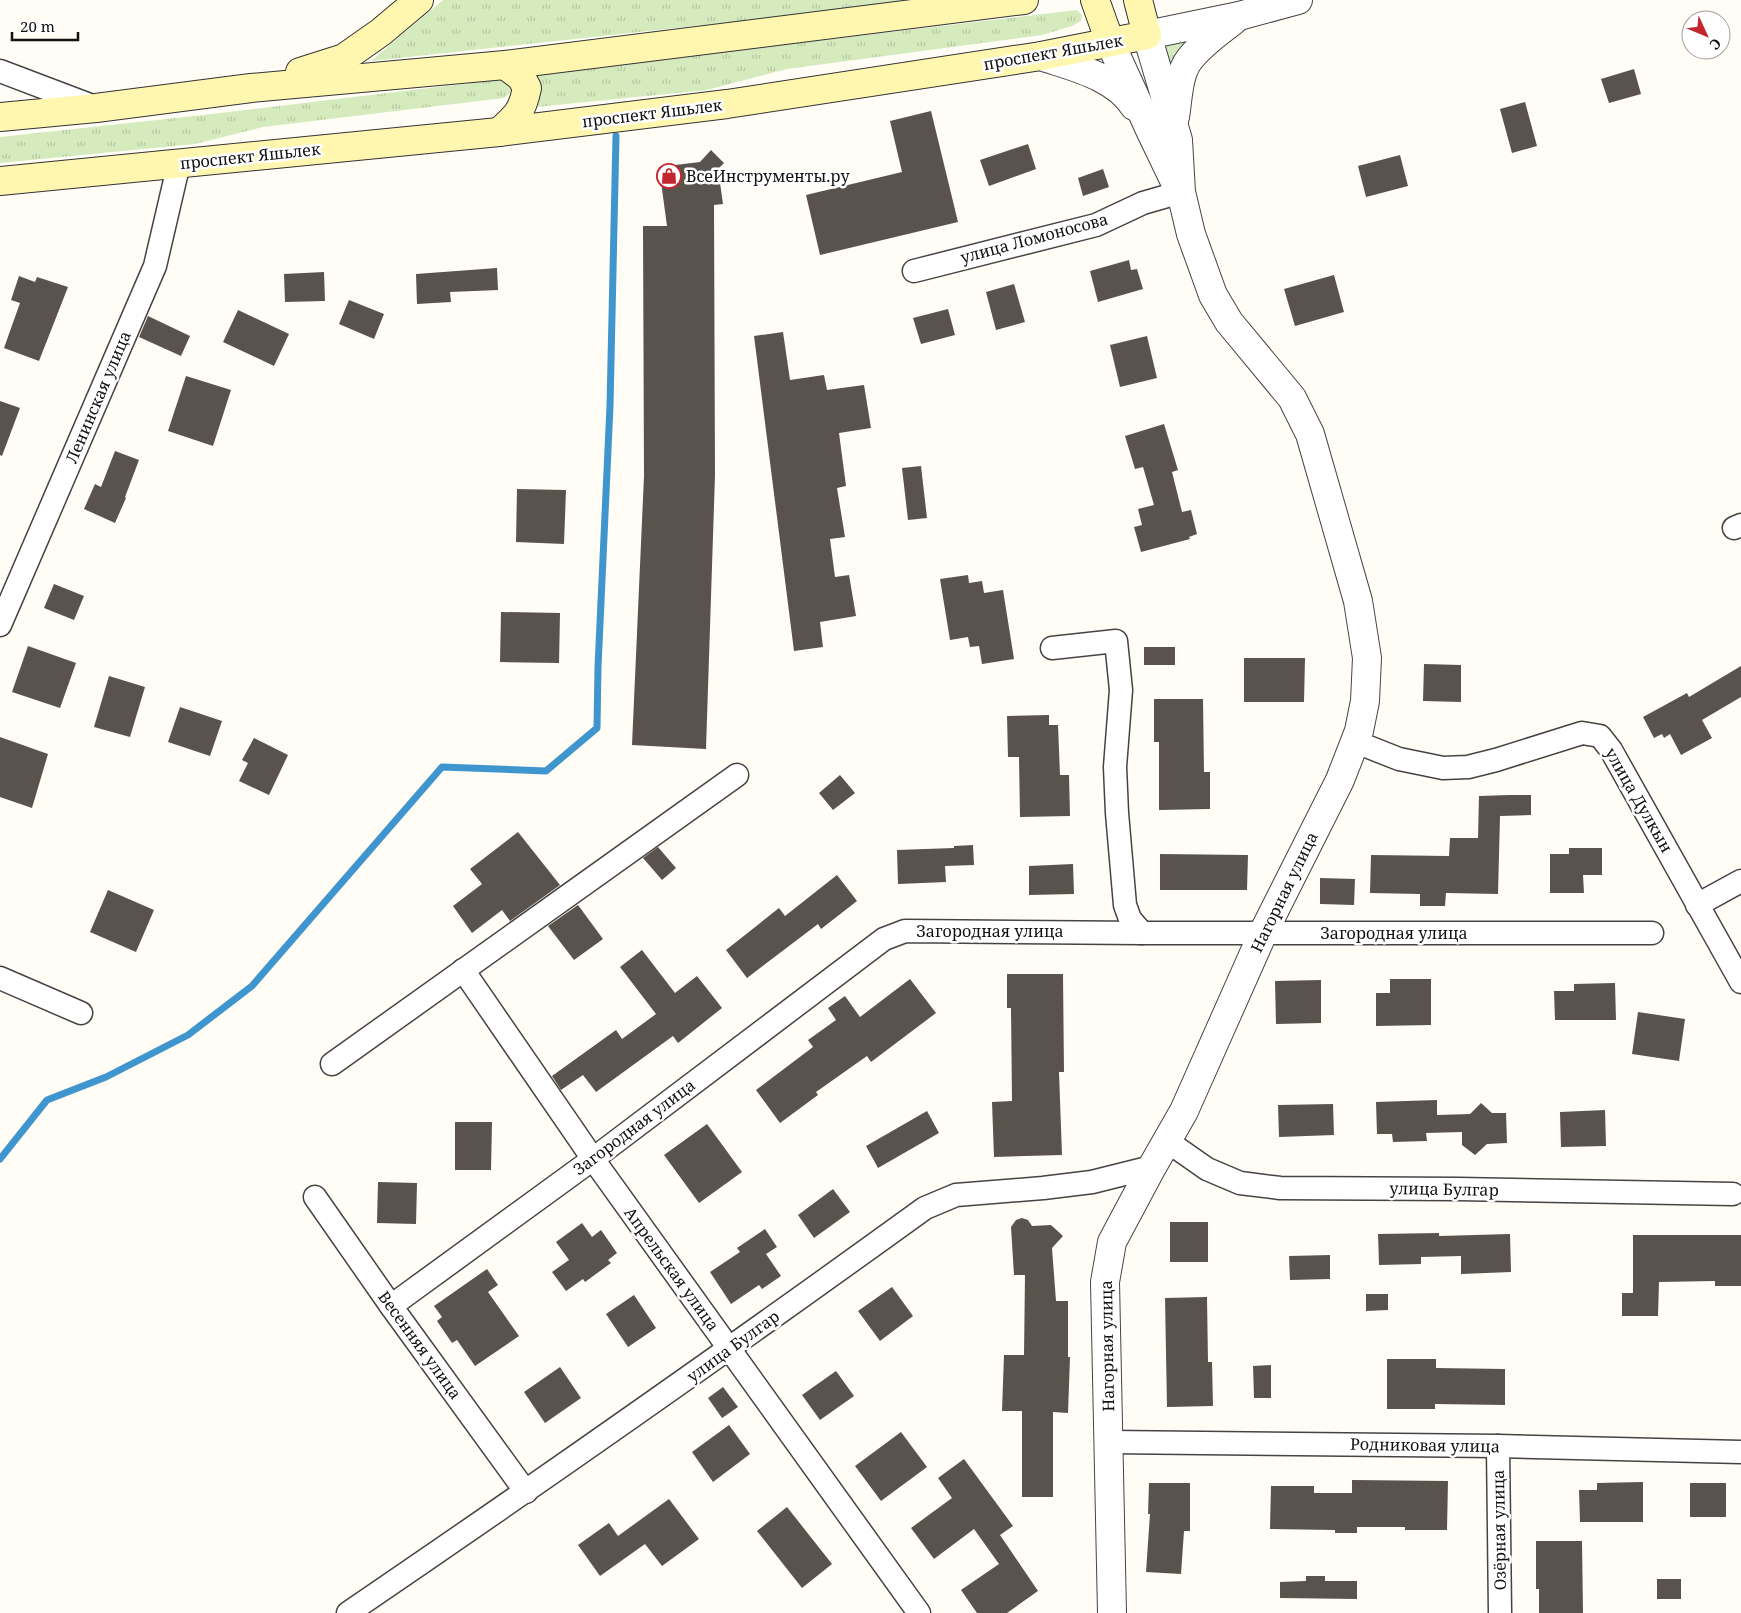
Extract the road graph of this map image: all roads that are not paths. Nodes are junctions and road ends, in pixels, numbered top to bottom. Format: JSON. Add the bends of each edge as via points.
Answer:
{"nodes":[{"id":1,"x":419,"y":0,"type":"edge"},
{"id":2,"x":1024,"y":0,"type":"edge"},
{"id":3,"x":1095,"y":0,"type":"edge"},
{"id":4,"x":1138,"y":0,"type":"edge"},
{"id":5,"x":1298,"y":0,"type":"edge"},
{"id":6,"x":1239,"y":16,"type":"junction"},
{"id":7,"x":1147,"y":35,"type":"junction"},
{"id":8,"x":1110,"y":42,"type":"junction"},
{"id":9,"x":1041,"y":56,"type":"junction"},
{"id":10,"x":505,"y":65,"type":"junction"},
{"id":11,"x":0,"y":71,"type":"edge"},
{"id":12,"x":252,"y":88,"type":"junction"},
{"id":13,"x":96,"y":108,"type":"junction"},
{"id":14,"x":0,"y":117,"type":"edge"},
{"id":15,"x":1162,"y":127,"type":"junction"},
{"id":16,"x":498,"y":132,"type":"junction"},
{"id":17,"x":179,"y":163,"type":"junction"},
{"id":18,"x":0,"y":180,"type":"edge"},
{"id":19,"x":1181,"y":192,"type":"junction"},
{"id":20,"x":914,"y":271,"type":"dead end"},
{"id":21,"x":0,"y":625,"type":"edge"},
{"id":22,"x":1052,"y":648,"type":"dead end"},
{"id":23,"x":1356,"y":742,"type":"junction"},
{"id":24,"x":737,"y":775,"type":"dead end"},
{"id":25,"x":1741,"y":881,"type":"edge"},
{"id":26,"x":1697,"y":904,"type":"junction"},
{"id":27,"x":1142,"y":933,"type":"junction"},
{"id":28,"x":1263,"y":933,"type":"junction"},
{"id":29,"x":1652,"y":933,"type":"dead end"},
{"id":30,"x":463,"y":970,"type":"junction"},
{"id":31,"x":0,"y":978,"type":"edge"},
{"id":32,"x":1741,"y":982,"type":"edge"},
{"id":33,"x":81,"y":1013,"type":"dead end"},
{"id":34,"x":332,"y":1064,"type":"dead end"},
{"id":35,"x":1167,"y":1141,"type":"junction"},
{"id":36,"x":593,"y":1159,"type":"junction"},
{"id":37,"x":1152,"y":1167,"type":"junction"},
{"id":38,"x":1733,"y":1194,"type":"dead end"},
{"id":39,"x":316,"y":1197,"type":"dead end"},
{"id":40,"x":391,"y":1306,"type":"junction"},
{"id":41,"x":730,"y":1349,"type":"junction"},
{"id":42,"x":1109,"y":1442,"type":"junction"},
{"id":43,"x":1498,"y":1446,"type":"junction"},
{"id":44,"x":1741,"y":1452,"type":"edge"},
{"id":45,"x":526,"y":1492,"type":"junction"},
{"id":46,"x":348,"y":1613,"type":"edge"},
{"id":47,"x":919,"y":1613,"type":"edge"},
{"id":48,"x":1112,"y":1613,"type":"edge"},
{"id":49,"x":1500,"y":1613,"type":"edge"}],
"edges":[{"from":1,"to":12,"type":"main road","via":[[382,32],[344,58]]},
{"from":2,"to":10,"type":"main road"},
{"from":3,"to":8,"type":"main road"},
{"from":4,"to":7,"type":"main road"},
{"from":5,"to":6,"type":"street","name":"проспект Яшьлек"},
{"from":6,"to":7,"type":"street","name":"проспект Яшьлек"},
{"from":6,"to":15,"type":"street","via":[[1189,60]]},
{"from":7,"to":8,"type":"main road","name":"проспект Яшьлек"},
{"from":7,"to":15,"type":"street"},
{"from":8,"to":9,"type":"main road","name":"проспект Яшьлек"},
{"from":8,"to":15,"type":"street"},
{"from":9,"to":15,"type":"street","via":[[1108,82]]},
{"from":9,"to":16,"type":"main road","name":"проспект Яшьлек","via":[[727,104]]},
{"from":10,"to":12,"type":"main road"},
{"from":10,"to":16,"type":"main road","via":[[521,77],[527,88],[523,106]]},
{"from":11,"to":13,"type":"street"},
{"from":12,"to":13,"type":"main road"},
{"from":13,"to":14,"type":"main road"},
{"from":15,"to":19,"type":"street","name":"Нагорная улица","via":[[1178,140]]},
{"from":16,"to":17,"type":"main road","name":"проспект Яшьлек"},
{"from":17,"to":18,"type":"main road","name":"проспект Яшьлек"},
{"from":17,"to":21,"type":"street","name":"Ленинская улица","via":[[155,266]]},
{"from":19,"to":20,"type":"street","name":"улица Ломоносова","via":[[1142,203],[1096,225]]},
{"from":19,"to":23,"type":"street","name":"Нагорная улица","via":[[1191,234],[1213,295],[1229,322],[1292,398],[1310,434],[1363,628],[1367,658],[1366,701]]},
{"from":22,"to":27,"type":"street","via":[[1116,641],[1121,690],[1115,767],[1117,813],[1126,905],[1130,919]]},
{"from":23,"to":26,"type":"street","name":"улица Дулкын","via":[[1399,759],[1443,768],[1468,767],[1496,760],[1582,733],[1600,736],[1611,750]]},
{"from":23,"to":28,"type":"street","name":"Нагорная улица"},
{"from":24,"to":30,"type":"street"},
{"from":25,"to":26,"type":"street"},
{"from":26,"to":32,"type":"street","name":"улица Дулкын"},
{"from":27,"to":28,"type":"street","name":"Загородная улица"},
{"from":27,"to":36,"type":"street","name":"Загородная улица","via":[[905,931],[884,939]]},
{"from":28,"to":29,"type":"street","name":"Загородная улица"},
{"from":28,"to":35,"type":"street","name":"Нагорная улица","via":[[1184,1111]]},
{"from":30,"to":34,"type":"street"},
{"from":30,"to":36,"type":"street","name":"Апрельская улица"},
{"from":31,"to":33,"type":"street"},
{"from":35,"to":37,"type":"street","name":"Нагорная улица"},
{"from":35,"to":38,"type":"street","name":"улица Булгар","via":[[1207,1169],[1240,1183],[1280,1188]]},
{"from":36,"to":40,"type":"street","name":"Загородная улица"},
{"from":36,"to":41,"type":"street","name":"Апрельская улица"},
{"from":37,"to":41,"type":"street","name":"улица Булгар","via":[[1092,1182],[956,1195],[924,1208]]},
{"from":37,"to":42,"type":"street","name":"Нагорная улица","via":[[1112,1242],[1105,1282]]},
{"from":39,"to":40,"type":"street","name":"Весенняя улица"},
{"from":40,"to":45,"type":"street","name":"Весенняя улица"},
{"from":41,"to":45,"type":"street","name":"улица Булгар"},
{"from":41,"to":47,"type":"street","name":"Апрельская улица"},
{"from":42,"to":43,"type":"street","name":"Родниковая улица"},
{"from":42,"to":48,"type":"street","name":"Нагорная улица"},
{"from":43,"to":44,"type":"street","name":"Родниковая улица"},
{"from":43,"to":49,"type":"street","name":"Озёрная улица"},
{"from":45,"to":46,"type":"street","name":"улица Булгар"}]}
